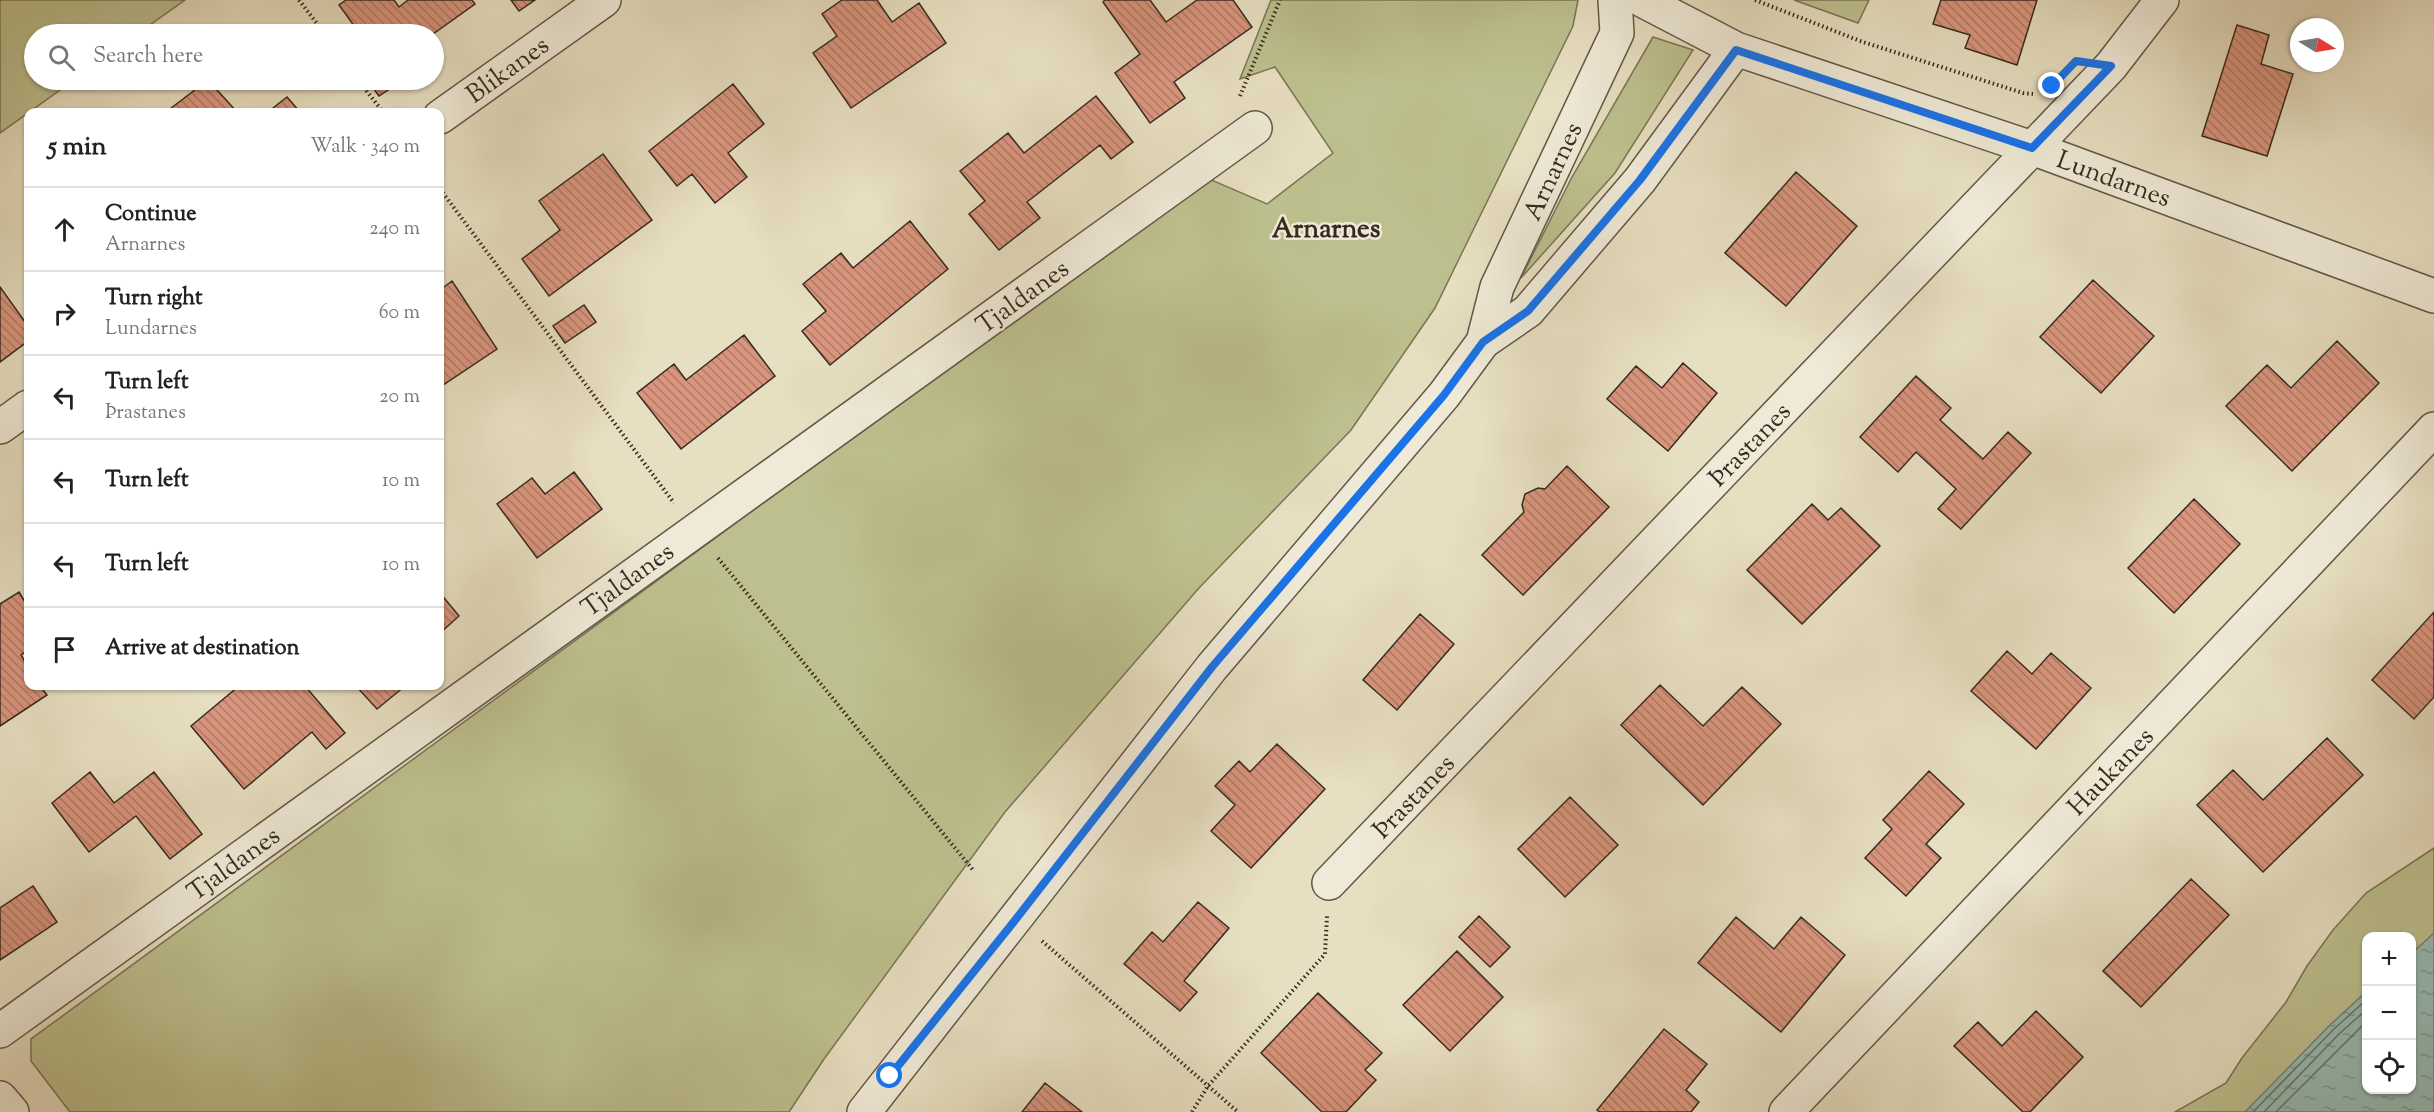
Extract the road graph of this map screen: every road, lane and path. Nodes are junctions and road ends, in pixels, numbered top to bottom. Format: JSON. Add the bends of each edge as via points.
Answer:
{"nodes":[{"id":1,"x":299,"y":0,"type":"edge"},
{"id":2,"x":604,"y":0,"type":"edge"},
{"id":3,"x":1280,"y":0,"type":"edge"},
{"id":4,"x":1615,"y":0,"type":"edge"},
{"id":5,"x":1642,"y":0,"type":"edge"},
{"id":6,"x":1755,"y":0,"type":"edge"},
{"id":7,"x":2162,"y":0,"type":"edge"},
{"id":8,"x":317,"y":24,"type":"edge"},
{"id":9,"x":1736,"y":50,"type":"junction"},
{"id":10,"x":366,"y":90,"type":"edge"},
{"id":11,"x":2037,"y":94,"type":"dead end"},
{"id":12,"x":380,"y":108,"type":"edge"},
{"id":13,"x":444,"y":114,"type":"edge"},
{"id":14,"x":1246,"y":116,"type":"joint"},
{"id":15,"x":2032,"y":148,"type":"junction"},
{"id":16,"x":2434,"y":296,"type":"edge"},
{"id":17,"x":1483,"y":342,"type":"junction"},
{"id":18,"x":24,"y":410,"type":"edge"},
{"id":19,"x":0,"y":427,"type":"edge"},
{"id":20,"x":2434,"y":429,"type":"edge"},
{"id":21,"x":1329,"y":883,"type":"joint"},
{"id":22,"x":1016,"y":919,"type":"junction"},
{"id":23,"x":0,"y":1031,"type":"edge"},
{"id":24,"x":1208,"y":1086,"type":"junction"},
{"id":25,"x":0,"y":1098,"type":"edge"},
{"id":26,"x":12,"y":1112,"type":"edge"},
{"id":27,"x":864,"y":1112,"type":"edge"},
{"id":28,"x":1192,"y":1112,"type":"edge"},
{"id":29,"x":1238,"y":1112,"type":"edge"},
{"id":30,"x":1786,"y":1112,"type":"edge"}],
"edges":[{"from":1,"to":8,"type":"path"},
{"from":2,"to":13,"type":"street","name":"Blikanes"},
{"from":3,"to":14,"type":"path"},
{"from":4,"to":17,"type":"street","name":"Arnarnes","via":[[1617,33],[1497,287]]},
{"from":5,"to":9,"type":"street","name":"Lundarnes"},
{"from":6,"to":11,"type":"path","via":[[1863,42],[2023,93]]},
{"from":7,"to":15,"type":"street","name":"Þrastanes","via":[[2111,66]]},
{"from":9,"to":15,"type":"street","name":"Lundarnes"},
{"from":9,"to":17,"type":"street","name":"Arnarnes","via":[[1640,180],[1536,303]]},
{"from":10,"to":12,"type":"path"},
{"from":14,"to":23,"type":"street","name":"Tjaldanes"},
{"from":15,"to":16,"type":"street","name":"Lundarnes"},
{"from":15,"to":21,"type":"street","name":"Þrastanes"},
{"from":17,"to":22,"type":"street","name":"Arnarnes","via":[[1436,404],[1212,667]]},
{"from":18,"to":19,"type":"street"},
{"from":20,"to":30,"type":"street","name":"Haukanes"},
{"from":21,"to":24,"type":"path","via":[[1325,954]]},
{"from":22,"to":24,"type":"path"},
{"from":22,"to":27,"type":"street","name":"Arnarnes"},
{"from":24,"to":28,"type":"path"},
{"from":24,"to":29,"type":"path"},
{"from":25,"to":26,"type":"street"}]}
